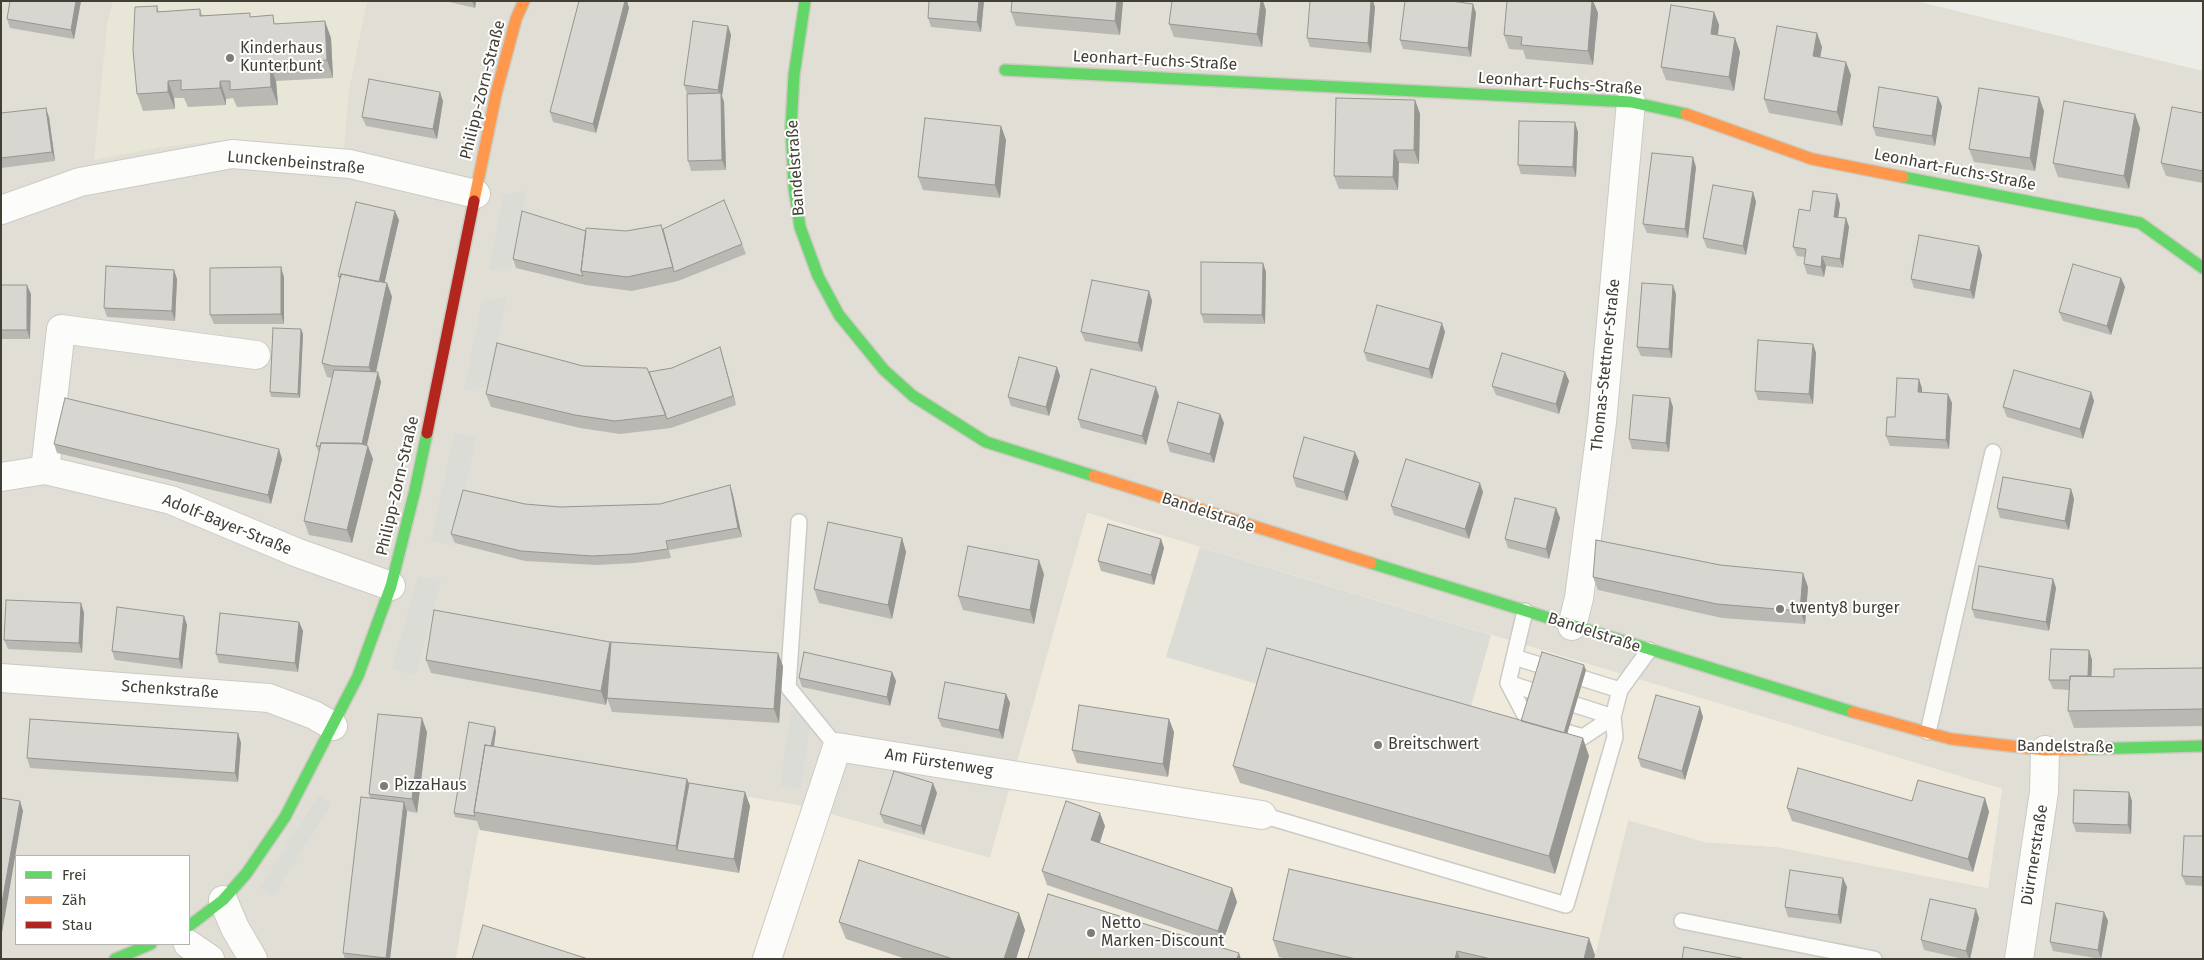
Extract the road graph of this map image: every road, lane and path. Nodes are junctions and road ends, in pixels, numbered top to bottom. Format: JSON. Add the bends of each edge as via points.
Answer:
{"nodes":[{"id":1,"x":524,"y":1,"type":"edge"},
{"id":2,"x":803,"y":3,"type":"edge"},
{"id":3,"x":1005,"y":70,"type":"dead end"},
{"id":4,"x":1631,"y":102,"type":"junction"},
{"id":5,"x":476,"y":194,"type":"junction"},
{"id":6,"x":1,"y":210,"type":"edge"},
{"id":7,"x":2203,"y":268,"type":"edge"},
{"id":8,"x":256,"y":355,"type":"dead end"},
{"id":9,"x":1993,"y":452,"type":"dead end"},
{"id":10,"x":45,"y":470,"type":"junction"},
{"id":11,"x":1,"y":477,"type":"edge"},
{"id":12,"x":799,"y":522,"type":"dead end"},
{"id":13,"x":390,"y":586,"type":"junction"},
{"id":14,"x":1525,"y":611,"type":"junction"},
{"id":15,"x":1572,"y":626,"type":"junction"},
{"id":16,"x":1649,"y":650,"type":"junction"},
{"id":17,"x":1514,"y":657,"type":"junction"},
{"id":18,"x":1,"y":678,"type":"edge"},
{"id":19,"x":1508,"y":683,"type":"junction"},
{"id":20,"x":1620,"y":690,"type":"junction"},
{"id":21,"x":1613,"y":717,"type":"junction"},
{"id":22,"x":333,"y":726,"type":"junction"},
{"id":23,"x":1928,"y":732,"type":"junction"},
{"id":24,"x":2203,"y":746,"type":"edge"},
{"id":25,"x":837,"y":747,"type":"junction"},
{"id":26,"x":2045,"y":750,"type":"junction"},
{"id":27,"x":1262,"y":815,"type":"joint"},
{"id":28,"x":223,"y":900,"type":"junction"},
{"id":29,"x":1682,"y":921,"type":"dead end"},
{"id":30,"x":190,"y":925,"type":"edge"},
{"id":31,"x":149,"y":945,"type":"edge"},
{"id":32,"x":189,"y":945,"type":"edge"},
{"id":33,"x":115,"y":959,"type":"edge"},
{"id":34,"x":210,"y":959,"type":"edge"},
{"id":35,"x":253,"y":959,"type":"edge"},
{"id":36,"x":767,"y":959,"type":"edge"},
{"id":37,"x":1874,"y":959,"type":"edge"},
{"id":38,"x":2019,"y":959,"type":"edge"}],
"edges":[{"from":1,"to":5,"type":"street","name":"Philipp-Zorn-Straße","via":[[496,94]]},
{"from":2,"to":14,"type":"street","name":"Bandelstraße","via":[[794,75],[792,127],[794,188],[800,227],[818,276],[839,315],[860,343],[913,396],[1001,448]]},
{"from":3,"to":4,"type":"street","name":"Leonhart-Fuchs-Straße"},
{"from":4,"to":7,"type":"street","name":"Leonhart-Fuchs-Straße","via":[[1693,116],[1812,159],[2140,223]]},
{"from":4,"to":15,"type":"street","name":"Thomas-Stettner-Straße","via":[[1602,422],[1579,598]]},
{"from":5,"to":6,"type":"street","name":"Lunckenbeinstraße","via":[[350,164],[232,154],[80,182]]},
{"from":5,"to":13,"type":"street","name":"Philipp-Zorn-Straße","via":[[435,401]]},
{"from":8,"to":10,"type":"street","via":[[60,329]]},
{"from":9,"to":23,"type":"lane"},
{"from":10,"to":11,"type":"street","name":"Adolf-Bayer-Straße"},
{"from":10,"to":13,"type":"street","name":"Adolf-Bayer-Straße","via":[[171,500],[298,553]]},
{"from":12,"to":25,"type":"lane","via":[[788,687]]},
{"from":13,"to":22,"type":"street","name":"Philipp-Zorn-Straße","via":[[362,668]]},
{"from":14,"to":15,"type":"street","name":"Bandelstraße"},
{"from":14,"to":17,"type":"lane"},
{"from":15,"to":16,"type":"street","name":"Bandelstraße"},
{"from":16,"to":20,"type":"lane"},
{"from":16,"to":23,"type":"street","name":"Bandelstraße"},
{"from":17,"to":19,"type":"lane"},
{"from":17,"to":20,"type":"lane"},
{"from":18,"to":22,"type":"street","name":"Schenkstraße","via":[[269,698]]},
{"from":19,"to":21,"type":"lane"},
{"from":19,"to":21,"type":"lane","via":[[1528,721],[1583,737]]},
{"from":20,"to":21,"type":"lane"},
{"from":21,"to":27,"type":"lane","via":[[1615,737],[1566,905]]},
{"from":22,"to":28,"type":"street","name":"Philipp-Zorn-Straße","via":[[285,817],[246,874]]},
{"from":23,"to":26,"type":"street","name":"Bandelstraße","via":[[1996,745]]},
{"from":24,"to":26,"type":"street","name":"Bandelstraße"},
{"from":25,"to":27,"type":"street","name":"Am Fürstenweg"},
{"from":25,"to":36,"type":"street"},
{"from":26,"to":38,"type":"street","name":"Dürrnerstraße","via":[[2044,792]]},
{"from":28,"to":30,"type":"street","name":"Philipp-Zorn-Straße"},
{"from":28,"to":35,"type":"street"},
{"from":29,"to":37,"type":"lane"},
{"from":31,"to":33,"type":"street"},
{"from":32,"to":34,"type":"street"}]}
